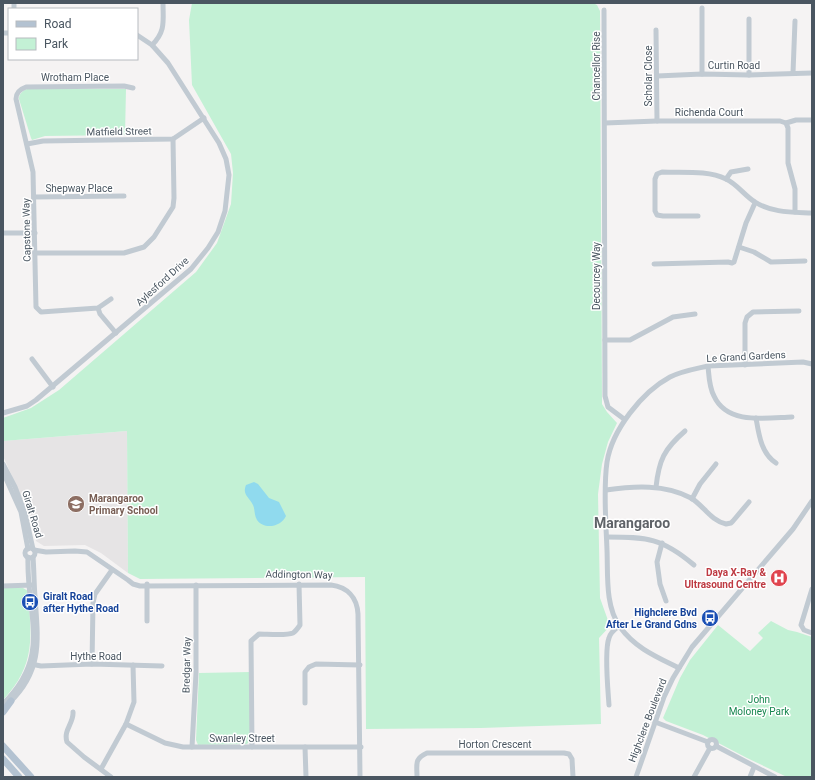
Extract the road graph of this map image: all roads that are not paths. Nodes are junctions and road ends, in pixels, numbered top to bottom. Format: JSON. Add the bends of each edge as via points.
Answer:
{"nodes":[{"id":1,"x":163,"y":3,"type":"edge"},
{"id":2,"x":702,"y":8,"type":"dead end"},
{"id":3,"x":604,"y":10,"type":"dead end"},
{"id":4,"x":749,"y":19,"type":"dead end"},
{"id":5,"x":795,"y":21,"type":"dead end"},
{"id":6,"x":656,"y":30,"type":"dead end"},
{"id":7,"x":138,"y":36,"type":"edge"},
{"id":8,"x":152,"y":45,"type":"junction"},
{"id":9,"x":794,"y":73,"type":"junction"},
{"id":10,"x":812,"y":73,"type":"edge"},
{"id":11,"x":702,"y":74,"type":"junction"},
{"id":12,"x":749,"y":75,"type":"junction"},
{"id":13,"x":657,"y":76,"type":"junction"},
{"id":14,"x":133,"y":88,"type":"dead end"},
{"id":15,"x":18,"y":91,"type":"joint"},
{"id":16,"x":204,"y":118,"type":"junction"},
{"id":17,"x":812,"y":120,"type":"edge"},
{"id":18,"x":657,"y":121,"type":"junction"},
{"id":19,"x":605,"y":123,"type":"junction"},
{"id":20,"x":786,"y":123,"type":"junction"},
{"id":21,"x":173,"y":139,"type":"junction"},
{"id":22,"x":27,"y":144,"type":"junction"},
{"id":23,"x":748,"y":169,"type":"dead end"},
{"id":24,"x":726,"y":179,"type":"junction"},
{"id":25,"x":124,"y":196,"type":"dead end"},
{"id":26,"x":34,"y":197,"type":"junction"},
{"id":27,"x":755,"y":203,"type":"junction"},
{"id":28,"x":795,"y":212,"type":"junction"},
{"id":29,"x":812,"y":213,"type":"edge"},
{"id":30,"x":698,"y":216,"type":"dead end"},
{"id":31,"x":3,"y":233,"type":"edge"},
{"id":32,"x":35,"y":233,"type":"junction"},
{"id":33,"x":739,"y":247,"type":"junction"},
{"id":34,"x":35,"y":253,"type":"junction"},
{"id":35,"x":805,"y":261,"type":"dead end"},
{"id":36,"x":654,"y":264,"type":"dead end"},
{"id":37,"x":111,"y":299,"type":"dead end"},
{"id":38,"x":98,"y":308,"type":"junction"},
{"id":39,"x":799,"y":311,"type":"dead end"},
{"id":40,"x":695,"y":314,"type":"dead end"},
{"id":41,"x":116,"y":332,"type":"junction"},
{"id":42,"x":605,"y":340,"type":"junction"},
{"id":43,"x":32,"y":359,"type":"dead end"},
{"id":44,"x":812,"y":364,"type":"edge"},
{"id":45,"x":745,"y":365,"type":"junction"},
{"id":46,"x":708,"y":366,"type":"junction"},
{"id":47,"x":53,"y":387,"type":"junction"},
{"id":48,"x":3,"y":413,"type":"edge"},
{"id":49,"x":792,"y":417,"type":"dead end"},
{"id":50,"x":756,"y":418,"type":"junction"},
{"id":51,"x":624,"y":420,"type":"junction"},
{"id":52,"x":685,"y":431,"type":"dead end"},
{"id":53,"x":776,"y":463,"type":"dead end"},
{"id":54,"x":3,"y":464,"type":"edge"},
{"id":55,"x":716,"y":464,"type":"dead end"},
{"id":56,"x":3,"y":472,"type":"edge"},
{"id":57,"x":656,"y":487,"type":"junction"},
{"id":58,"x":606,"y":490,"type":"junction"},
{"id":59,"x":692,"y":499,"type":"junction"},
{"id":60,"x":812,"y":501,"type":"edge"},
{"id":61,"x":749,"y":502,"type":"dead end"},
{"id":62,"x":607,"y":537,"type":"junction"},
{"id":63,"x":662,"y":543,"type":"junction"},
{"id":64,"x":32,"y":549,"type":"junction"},
{"id":65,"x":46,"y":552,"type":"junction"},
{"id":66,"x":31,"y":557,"type":"junction"},
{"id":67,"x":694,"y":565,"type":"dead end"},
{"id":68,"x":112,"y":570,"type":"junction"},
{"id":69,"x":299,"y":584,"type":"junction"},
{"id":70,"x":147,"y":585,"type":"junction"},
{"id":71,"x":196,"y":585,"type":"junction"},
{"id":72,"x":3,"y":586,"type":"edge"},
{"id":73,"x":32,"y":586,"type":"junction"},
{"id":74,"x":812,"y":589,"type":"edge"},
{"id":75,"x":666,"y":601,"type":"dead end"},
{"id":76,"x":147,"y":621,"type":"dead end"},
{"id":77,"x":619,"y":626,"type":"junction"},
{"id":78,"x":812,"y":633,"type":"edge"},
{"id":79,"x":32,"y":664,"type":"junction"},
{"id":80,"x":92,"y":664,"type":"junction"},
{"id":81,"x":133,"y":665,"type":"junction"},
{"id":82,"x":360,"y":665,"type":"junction"},
{"id":83,"x":162,"y":666,"type":"dead end"},
{"id":84,"x":679,"y":668,"type":"junction"},
{"id":85,"x":12,"y":701,"type":"joint"},
{"id":86,"x":305,"y":703,"type":"dead end"},
{"id":87,"x":3,"y":704,"type":"edge"},
{"id":88,"x":609,"y":705,"type":"dead end"},
{"id":89,"x":3,"y":711,"type":"edge"},
{"id":90,"x":73,"y":712,"type":"dead end"},
{"id":91,"x":655,"y":722,"type":"junction"},
{"id":92,"x":126,"y":724,"type":"junction"},
{"id":93,"x":3,"y":746,"type":"edge"},
{"id":94,"x":192,"y":747,"type":"junction"},
{"id":95,"x":252,"y":747,"type":"junction"},
{"id":96,"x":305,"y":747,"type":"junction"},
{"id":97,"x":361,"y":747,"type":"junction"},
{"id":98,"x":713,"y":747,"type":"junction"},
{"id":99,"x":3,"y":759,"type":"edge"},
{"id":100,"x":754,"y":767,"type":"junction"},
{"id":101,"x":101,"y":769,"type":"junction"},
{"id":102,"x":19,"y":777,"type":"edge"},
{"id":103,"x":31,"y":777,"type":"edge"},
{"id":104,"x":111,"y":777,"type":"edge"},
{"id":105,"x":306,"y":777,"type":"edge"},
{"id":106,"x":361,"y":777,"type":"edge"},
{"id":107,"x":417,"y":777,"type":"edge"},
{"id":108,"x":573,"y":777,"type":"edge"},
{"id":109,"x":636,"y":777,"type":"edge"},
{"id":110,"x":694,"y":777,"type":"edge"},
{"id":111,"x":750,"y":777,"type":"edge"},
{"id":112,"x":775,"y":777,"type":"edge"}],
"edges":[{"from":1,"to":8,"type":"street","via":[[163,28]]},
{"from":2,"to":11,"type":"street"},
{"from":3,"to":19,"type":"street","name":"Chancellor Rise"},
{"from":4,"to":12,"type":"street"},
{"from":5,"to":9,"type":"street"},
{"from":6,"to":13,"type":"street","name":"Scholar Close"},
{"from":7,"to":8,"type":"street","name":"Aylesford Drive"},
{"from":8,"to":16,"type":"street","name":"Aylesford Drive","via":[[168,63]]},
{"from":9,"to":10,"type":"street","name":"Curtin Road"},
{"from":9,"to":12,"type":"street","name":"Curtin Road"},
{"from":11,"to":12,"type":"street","name":"Curtin Road"},
{"from":11,"to":13,"type":"street","name":"Curtin Road"},
{"from":13,"to":18,"type":"street","name":"Scholar Close"},
{"from":14,"to":15,"type":"street","name":"Wrotham Place","via":[[26,87]]},
{"from":15,"to":22,"type":"street","name":"Capstone Way","via":[[16,99]]},
{"from":16,"to":21,"type":"street"},
{"from":16,"to":41,"type":"street","name":"Aylesford Drive","via":[[219,143],[229,175],[225,211],[218,232],[191,269]]},
{"from":17,"to":20,"type":"street","name":"Richenda Court"},
{"from":18,"to":19,"type":"street","name":"Richenda Court"},
{"from":18,"to":20,"type":"street","name":"Richenda Court","via":[[780,120]]},
{"from":19,"to":42,"type":"street","name":"Decourcey Way"},
{"from":20,"to":28,"type":"street","via":[[788,163],[795,189]]},
{"from":21,"to":22,"type":"street","name":"Matfield Street","via":[[43,141]]},
{"from":21,"to":34,"type":"street","via":[[173,207],[154,237],[144,246],[124,253]]},
{"from":22,"to":26,"type":"street","name":"Capstone Way","via":[[33,172]]},
{"from":23,"to":24,"type":"street","via":[[731,172]]},
{"from":24,"to":27,"type":"street"},
{"from":24,"to":30,"type":"street","via":[[706,173],[657,174],[655,211],[658,215]]},
{"from":25,"to":26,"type":"street","name":"Shepway Place"},
{"from":26,"to":32,"type":"street","name":"Capstone Way"},
{"from":27,"to":28,"type":"street","via":[[769,209]]},
{"from":27,"to":33,"type":"street"},
{"from":28,"to":29,"type":"street"},
{"from":31,"to":32,"type":"street"},
{"from":32,"to":34,"type":"street","name":"Capstone Way"},
{"from":33,"to":35,"type":"street","via":[[771,262]]},
{"from":33,"to":36,"type":"street","via":[[732,263]]},
{"from":34,"to":38,"type":"street","name":"Capstone Way","via":[[38,310],[41,312]]},
{"from":37,"to":38,"type":"street"},
{"from":38,"to":41,"type":"street"},
{"from":39,"to":45,"type":"street","via":[[753,312],[747,317]]},
{"from":40,"to":42,"type":"street","via":[[673,317],[630,340]]},
{"from":41,"to":47,"type":"street","name":"Aylesford Drive"},
{"from":42,"to":51,"type":"street","name":"Decourcey Way","via":[[605,396],[608,407]]},
{"from":43,"to":47,"type":"street"},
{"from":44,"to":45,"type":"street","name":"Le Grand Gardens","via":[[803,362]]},
{"from":45,"to":46,"type":"street","name":"Le Grand Gardens"},
{"from":46,"to":50,"type":"street","via":[[709,381],[714,396],[722,408],[742,417]]},
{"from":46,"to":51,"type":"street","name":"Le Grand Gardens","via":[[670,378],[647,394]]},
{"from":47,"to":48,"type":"street","name":"Aylesford Drive","via":[[27,406]]},
{"from":49,"to":50,"type":"street"},
{"from":50,"to":53,"type":"street","via":[[762,446]]},
{"from":51,"to":58,"type":"street","name":"Le Grand Gardens","via":[[607,462]]},
{"from":52,"to":57,"type":"street","via":[[664,454]]},
{"from":54,"to":64,"type":"street","name":"Giralt Road","via":[[25,513]]},
{"from":55,"to":59,"type":"street"},
{"from":56,"to":64,"type":"street","name":"Giralt Road","via":[[21,512]]},
{"from":57,"to":58,"type":"street"},
{"from":57,"to":59,"type":"street"},
{"from":58,"to":62,"type":"street","name":"Le Grand Gardens"},
{"from":59,"to":61,"type":"street","via":[[707,513],[726,524],[731,523]]},
{"from":60,"to":84,"type":"street","name":"Highclere Boulevard","via":[[793,529],[704,631]]},
{"from":62,"to":63,"type":"street","via":[[646,538]]},
{"from":62,"to":77,"type":"street","name":"Le Grand Gardens","via":[[608,587],[611,607]]},
{"from":63,"to":67,"type":"street"},
{"from":63,"to":75,"type":"street","via":[[657,562],[660,584]]},
{"from":64,"to":65,"type":"street","name":"Addington Way"},
{"from":64,"to":66,"type":"street","via":[[35,553]]},
{"from":64,"to":66,"type":"street","via":[[26,554]]},
{"from":65,"to":66,"type":"street","name":"Addington Way"},
{"from":65,"to":68,"type":"street","name":"Addington Way","via":[[83,551]]},
{"from":66,"to":73,"type":"street"},
{"from":68,"to":70,"type":"street","name":"Addington Way","via":[[128,580]]},
{"from":68,"to":80,"type":"street","via":[[95,594],[92,603]]},
{"from":69,"to":71,"type":"street","name":"Addington Way"},
{"from":69,"to":82,"type":"street","name":"Addington Way","via":[[337,586],[354,598],[358,614]]},
{"from":69,"to":95,"type":"street","via":[[300,625],[297,630],[289,634],[259,634],[252,641]]},
{"from":70,"to":71,"type":"street","name":"Addington Way"},
{"from":70,"to":76,"type":"street"},
{"from":71,"to":94,"type":"street","name":"Bredgar Way","via":[[196,673]]},
{"from":72,"to":73,"type":"street"},
{"from":73,"to":79,"type":"street"},
{"from":74,"to":78,"type":"street","via":[[801,625],[804,630]]},
{"from":77,"to":84,"type":"street","name":"Le Grand Gardens","via":[[637,645]]},
{"from":77,"to":88,"type":"street","via":[[612,632],[607,649]]},
{"from":79,"to":80,"type":"street","name":"Hythe Road"},
{"from":79,"to":85,"type":"street","via":[[22,688]]},
{"from":79,"to":87,"type":"street","via":[[18,688]]},
{"from":80,"to":81,"type":"street","name":"Hythe Road"},
{"from":81,"to":83,"type":"street","name":"Hythe Road"},
{"from":81,"to":92,"type":"street","via":[[134,702]]},
{"from":82,"to":86,"type":"street","via":[[316,664],[309,667],[305,672]]},
{"from":82,"to":97,"type":"street","name":"Addington Way"},
{"from":84,"to":91,"type":"street","name":"Highclere Boulevard"},
{"from":85,"to":89,"type":"main road"},
{"from":90,"to":101,"type":"street","via":[[74,716],[66,733],[67,742]]},
{"from":91,"to":98,"type":"street","via":[[708,742],[708,745]]},
{"from":91,"to":109,"type":"street","name":"Highclere Boulevard"},
{"from":92,"to":94,"type":"street","name":"Swanley Street","via":[[165,743]]},
{"from":92,"to":101,"type":"street"},
{"from":93,"to":103,"type":"main road"},
{"from":94,"to":95,"type":"street","name":"Swanley Street"},
{"from":95,"to":96,"type":"street","name":"Swanley Street"},
{"from":96,"to":97,"type":"street","name":"Swanley Street"},
{"from":96,"to":105,"type":"street"},
{"from":97,"to":106,"type":"street","name":"Addington Way"},
{"from":98,"to":100,"type":"street"},
{"from":98,"to":110,"type":"street"},
{"from":99,"to":102,"type":"main road"},
{"from":100,"to":111,"type":"street"},
{"from":100,"to":112,"type":"street"},
{"from":101,"to":104,"type":"street"},
{"from":107,"to":108,"type":"street","name":"Horton Crescent","via":[[417,761],[427,753],[564,753],[569,754],[572,760]]}]}
